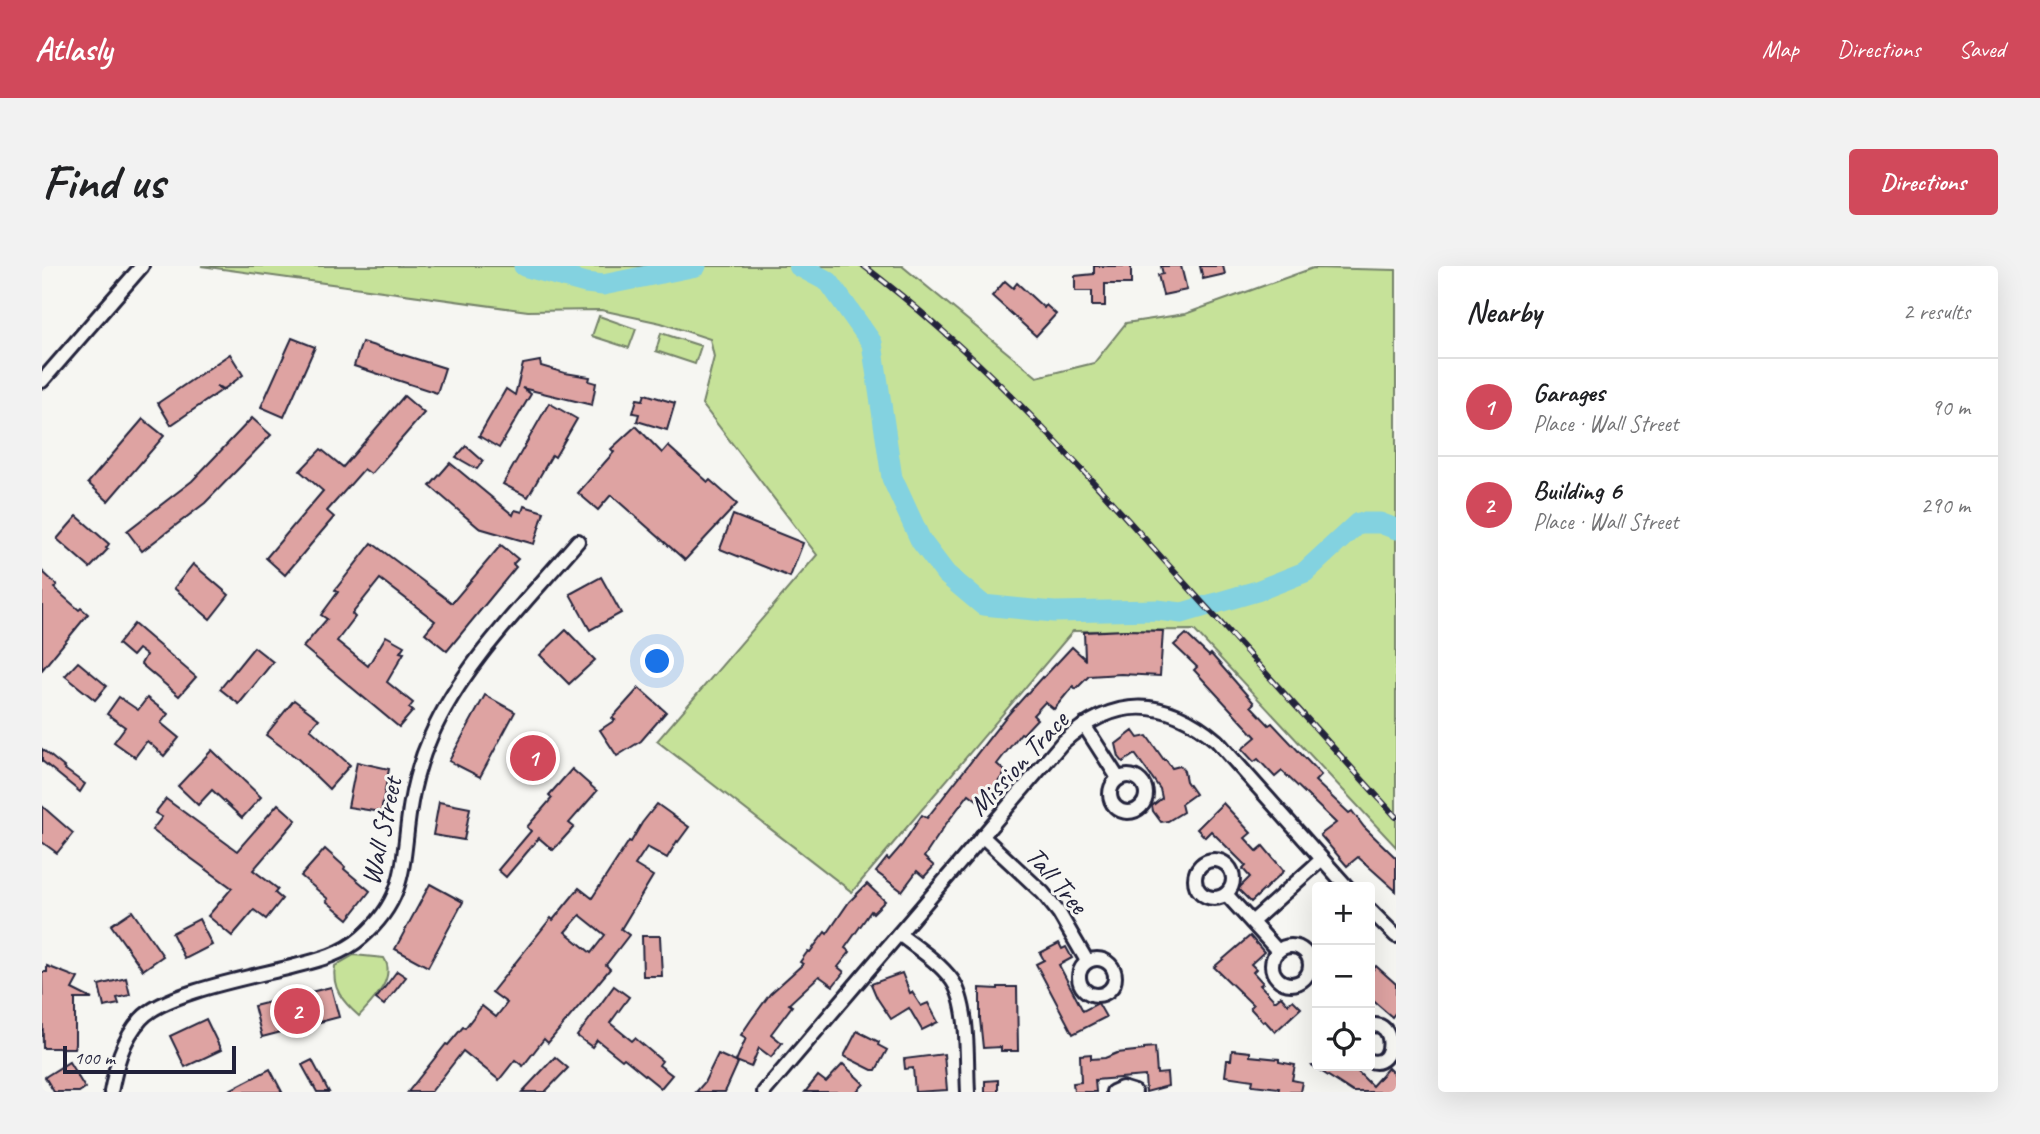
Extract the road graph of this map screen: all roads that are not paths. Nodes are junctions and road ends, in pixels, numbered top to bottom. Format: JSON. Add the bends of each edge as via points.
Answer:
{"nodes":[{"id":1,"x":142,"y":266,"type":"edge"},
{"id":2,"x":42,"y":381,"type":"edge"},
{"id":3,"x":578,"y":541,"type":"dead end"},
{"id":4,"x":1084,"y":725,"type":"junction"},
{"id":5,"x":1118,"y":778,"type":"dead end"},
{"id":6,"x":982,"y":836,"type":"junction"},
{"id":7,"x":1322,"y":859,"type":"junction"},
{"id":8,"x":1343,"y":882,"type":"edge"},
{"id":9,"x":1226,"y":894,"type":"dead end"},
{"id":10,"x":1375,"y":915,"type":"edge"},
{"id":11,"x":1252,"y":922,"type":"junction"},
{"id":12,"x":899,"y":934,"type":"junction"},
{"id":13,"x":1396,"y":936,"type":"edge"},
{"id":14,"x":1278,"y":951,"type":"dead end"},
{"id":15,"x":1087,"y":961,"type":"dead end"},
{"id":16,"x":1375,"y":1026,"type":"edge"},
{"id":17,"x":1393,"y":1059,"type":"edge"},
{"id":18,"x":1375,"y":1061,"type":"edge"},
{"id":19,"x":111,"y":1092,"type":"edge"},
{"id":20,"x":765,"y":1092,"type":"edge"},
{"id":21,"x":968,"y":1092,"type":"edge"},
{"id":22,"x":1113,"y":1092,"type":"edge"},
{"id":23,"x":1135,"y":1092,"type":"edge"}],
"edges":[{"from":1,"to":2,"type":"street"},
{"from":3,"to":19,"type":"street","name":"Wall Street","via":[[473,665],[445,708],[419,769],[402,875],[379,920],[362,938],[329,957],[161,1004],[142,1017],[130,1034]]},
{"from":4,"to":5,"type":"street"},
{"from":4,"to":6,"type":"street","name":"Mission Trace","via":[[1062,743]]},
{"from":4,"to":7,"type":"street","name":"Mission Trace","via":[[1115,710],[1138,708],[1171,713],[1201,727]]},
{"from":6,"to":12,"type":"street","name":"Mission Trace"},
{"from":6,"to":15,"type":"street","name":"Tall Tree","via":[[1059,913]]},
{"from":7,"to":8,"type":"street","name":"Mission Trace"},
{"from":7,"to":11,"type":"street"},
{"from":9,"to":11,"type":"street"},
{"from":10,"to":13,"type":"street"},
{"from":11,"to":14,"type":"street"},
{"from":12,"to":20,"type":"street","name":"Mission Trace"},
{"from":12,"to":21,"type":"street","via":[[937,965],[958,990],[963,1005]]},
{"from":16,"to":17,"type":"street","via":[[1393,1033]]},
{"from":17,"to":18,"type":"street"},
{"from":22,"to":23,"type":"street","via":[[1127,1088]]}]}
